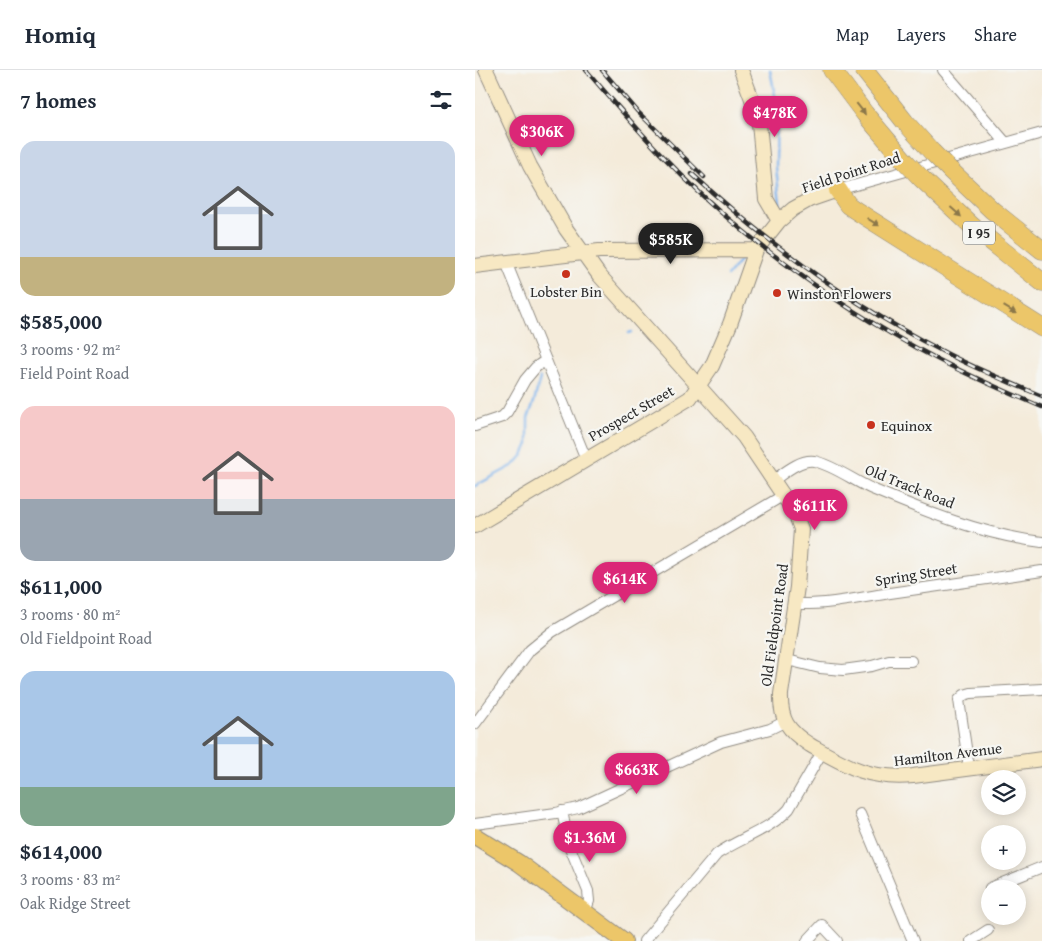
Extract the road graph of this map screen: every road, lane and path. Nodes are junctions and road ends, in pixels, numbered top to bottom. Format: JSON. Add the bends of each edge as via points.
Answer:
{"nodes":[{"id":1,"x":486,"y":70,"type":"edge"},
{"id":2,"x":741,"y":70,"type":"edge"},
{"id":3,"x":832,"y":70,"type":"edge"},
{"id":4,"x":864,"y":70,"type":"edge"},
{"id":5,"x":943,"y":70,"type":"edge"},
{"id":6,"x":1042,"y":133,"type":"edge"},
{"id":7,"x":1006,"y":143,"type":"junction"},
{"id":8,"x":837,"y":190,"type":"junction"},
{"id":9,"x":779,"y":221,"type":"junction"},
{"id":10,"x":756,"y":250,"type":"junction"},
{"id":11,"x":1042,"y":250,"type":"edge"},
{"id":12,"x":584,"y":253,"type":"junction"},
{"id":13,"x":506,"y":262,"type":"junction"},
{"id":14,"x":475,"y":266,"type":"edge"},
{"id":15,"x":1042,"y":282,"type":"edge"},
{"id":16,"x":1042,"y":328,"type":"edge"},
{"id":17,"x":546,"y":360,"type":"junction"},
{"id":18,"x":699,"y":386,"type":"junction"},
{"id":19,"x":475,"y":426,"type":"edge"},
{"id":20,"x":587,"y":459,"type":"junction"},
{"id":21,"x":774,"y":480,"type":"junction"},
{"id":22,"x":784,"y":495,"type":"junction"},
{"id":23,"x":475,"y":526,"type":"edge"},
{"id":24,"x":1042,"y":542,"type":"edge"},
{"id":25,"x":1042,"y":571,"type":"edge"},
{"id":26,"x":795,"y":604,"type":"junction"},
{"id":27,"x":787,"y":660,"type":"junction"},
{"id":28,"x":911,"y":661,"type":"dead end"},
{"id":29,"x":1042,"y":689,"type":"edge"},
{"id":30,"x":784,"y":722,"type":"junction"},
{"id":31,"x":475,"y":724,"type":"edge"},
{"id":32,"x":822,"y":752,"type":"junction"},
{"id":33,"x":1042,"y":759,"type":"edge"},
{"id":34,"x":969,"y":768,"type":"junction"},
{"id":35,"x":562,"y":811,"type":"junction"},
{"id":36,"x":860,"y":814,"type":"dead end"},
{"id":37,"x":475,"y":824,"type":"edge"},
{"id":38,"x":475,"y":836,"type":"edge"},
{"id":39,"x":1042,"y":867,"type":"edge"},
{"id":40,"x":1010,"y":880,"type":"edge"},
{"id":41,"x":585,"y":912,"type":"junction"},
{"id":42,"x":988,"y":930,"type":"dead end"},
{"id":43,"x":624,"y":941,"type":"edge"},
{"id":44,"x":644,"y":941,"type":"edge"},
{"id":45,"x":807,"y":941,"type":"edge"},
{"id":46,"x":837,"y":941,"type":"edge"},
{"id":47,"x":913,"y":941,"type":"edge"},
{"id":48,"x":971,"y":941,"type":"edge"}],
"edges":[{"from":1,"to":12,"type":"main road","name":"Old Fieldpoint Road","via":[[530,166]]},
{"from":2,"to":9,"type":"main road","via":[[759,123],[766,199]]},
{"from":3,"to":15,"type":"highway","number":"I 95","one_way":true,"bridge":true,"via":[[865,114],[921,178],[984,236]]},
{"from":4,"to":11,"type":"highway","number":"I 95","bridge":true,"via":[[949,170]]},
{"from":5,"to":7,"type":"street"},
{"from":6,"to":7,"type":"street","name":"Field Point Road"},
{"from":7,"to":8,"type":"street","name":"Field Point Road"},
{"from":8,"to":9,"type":"main road","name":"Field Point Road","via":[[809,200]]},
{"from":8,"to":16,"type":"highway","one_way":true,"via":[[862,216]]},
{"from":9,"to":10,"type":"main road","name":"Field Point Road"},
{"from":10,"to":12,"type":"main road"},
{"from":10,"to":18,"type":"main road","name":"Prospect Street","via":[[713,366]]},
{"from":12,"to":13,"type":"main road"},
{"from":12,"to":18,"type":"main road","name":"Old Fieldpoint Road","via":[[599,275]]},
{"from":13,"to":14,"type":"main road"},
{"from":13,"to":17,"type":"street"},
{"from":17,"to":19,"type":"street","via":[[525,380],[507,412]]},
{"from":17,"to":20,"type":"street"},
{"from":18,"to":20,"type":"main road","name":"Prospect Street","via":[[690,398]]},
{"from":18,"to":21,"type":"main road","name":"Old Fieldpoint Road","via":[[744,437]]},
{"from":20,"to":23,"type":"main road","name":"Prospect Street"},
{"from":21,"to":22,"type":"main road","name":"Old Fieldpoint Road"},
{"from":21,"to":24,"type":"street","name":"Old Track Road","via":[[806,461],[813,461],[870,488],[977,529]]},
{"from":22,"to":26,"type":"main road","name":"Old Fieldpoint Road","via":[[801,529]]},
{"from":22,"to":31,"type":"street","via":[[552,632],[530,650]]},
{"from":25,"to":26,"type":"street","name":"Spring Street","via":[[849,600]]},
{"from":26,"to":27,"type":"main road","name":"Old Fieldpoint Road"},
{"from":27,"to":28,"type":"street","via":[[843,670]]},
{"from":27,"to":30,"type":"main road","name":"Old Fieldpoint Road","via":[[781,707]]},
{"from":29,"to":34,"type":"street","via":[[971,693],[959,700]]},
{"from":30,"to":32,"type":"main road","name":"Hamilton Avenue","via":[[802,740]]},
{"from":30,"to":35,"type":"street","via":[[721,742],[597,800]]},
{"from":32,"to":34,"type":"main road","name":"Hamilton Avenue","via":[[861,772],[881,776],[903,777]]},
{"from":32,"to":44,"type":"street","via":[[782,817],[717,854]]},
{"from":33,"to":34,"type":"main road","name":"Hamilton Avenue"},
{"from":35,"to":37,"type":"street"},
{"from":35,"to":41,"type":"street","via":[[569,845],[588,891]]},
{"from":36,"to":47,"type":"street"},
{"from":38,"to":41,"type":"main road","via":[[507,854]]},
{"from":39,"to":40,"type":"street"},
{"from":41,"to":43,"type":"main road"},
{"from":42,"to":48,"type":"street"},
{"from":45,"to":46,"type":"street","via":[[822,925]]}]}
